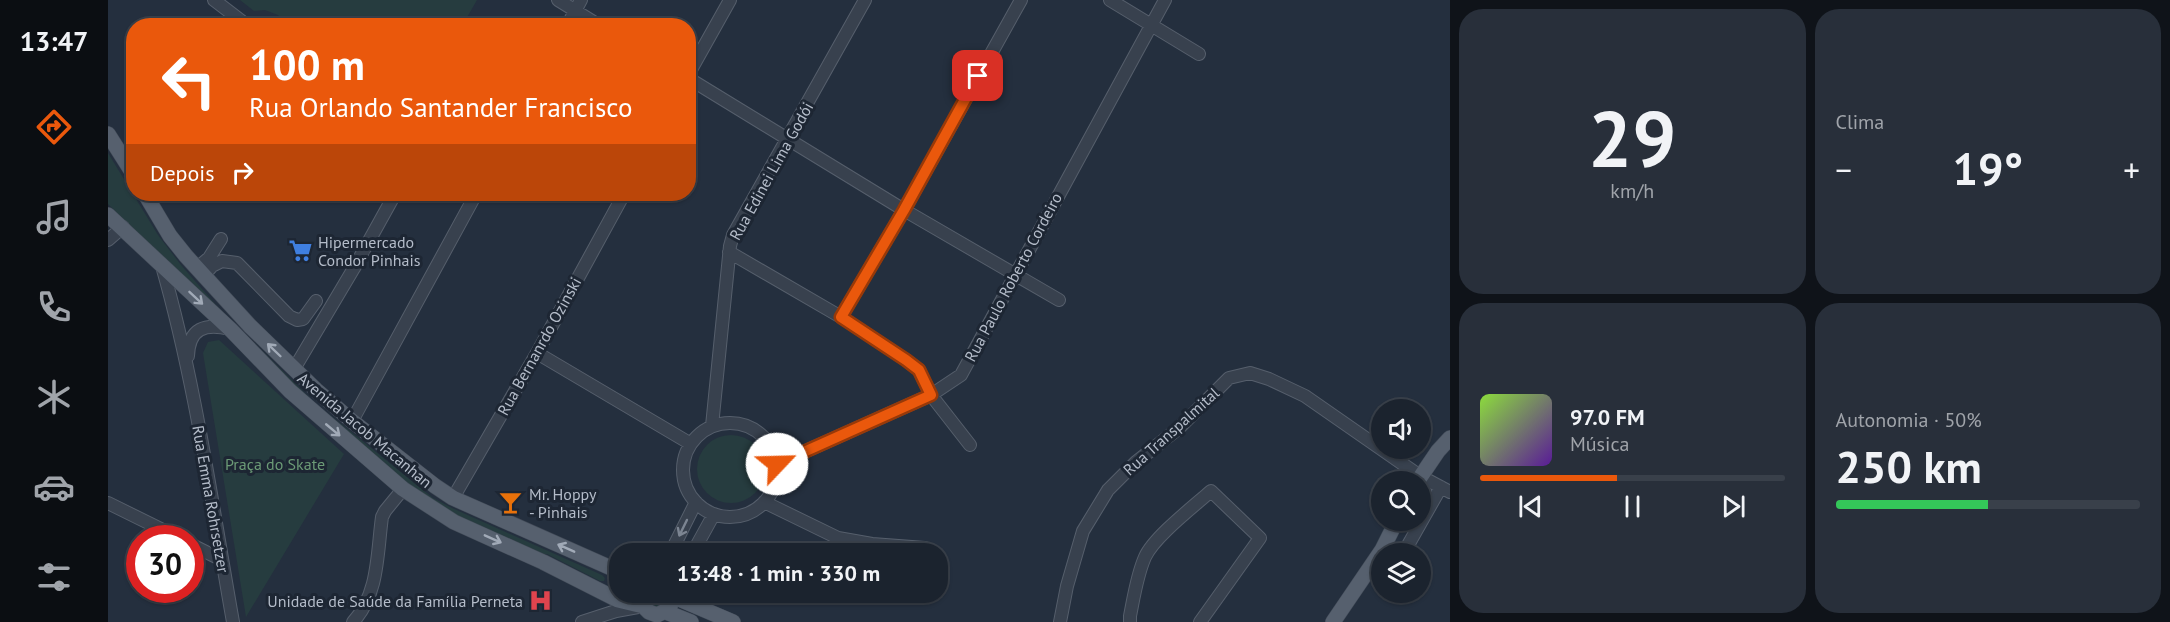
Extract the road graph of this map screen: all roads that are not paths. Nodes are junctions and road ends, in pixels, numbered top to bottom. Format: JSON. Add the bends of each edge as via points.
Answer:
{"nodes":[{"id":1,"x":214,"y":0,"type":"edge"},
{"id":2,"x":558,"y":0,"type":"edge"},
{"id":3,"x":730,"y":0,"type":"edge"},
{"id":4,"x":866,"y":0,"type":"edge"},
{"id":5,"x":1021,"y":0,"type":"edge"},
{"id":6,"x":1110,"y":0,"type":"edge"},
{"id":7,"x":1165,"y":0,"type":"edge"},
{"id":8,"x":578,"y":5,"type":"edge"},
{"id":9,"x":238,"y":18,"type":"edge"},
{"id":10,"x":592,"y":18,"type":"edge"},
{"id":11,"x":1150,"y":24,"type":"junction"},
{"id":12,"x":1199,"y":54,"type":"dead end"},
{"id":13,"x":696,"y":62,"type":"edge"},
{"id":14,"x":696,"y":81,"type":"edge"},
{"id":15,"x":108,"y":134,"type":"edge"},
{"id":16,"x":788,"y":139,"type":"junction"},
{"id":17,"x":126,"y":162,"type":"edge"},
{"id":18,"x":149,"y":201,"type":"edge"},
{"id":19,"x":391,"y":201,"type":"edge"},
{"id":20,"x":472,"y":201,"type":"edge"},
{"id":21,"x":620,"y":201,"type":"edge"},
{"id":22,"x":904,"y":210,"type":"junction"},
{"id":23,"x":108,"y":214,"type":"edge"},
{"id":24,"x":123,"y":228,"type":"junction"},
{"id":25,"x":221,"y":239,"type":"dead end"},
{"id":26,"x":108,"y":240,"type":"edge"},
{"id":27,"x":729,"y":252,"type":"junction"},
{"id":28,"x":162,"y":266,"type":"junction"},
{"id":29,"x":201,"y":272,"type":"junction"},
{"id":30,"x":1014,"y":274,"type":"junction"},
{"id":31,"x":1059,"y":300,"type":"dead end"},
{"id":32,"x":316,"y":302,"type":"dead end"},
{"id":33,"x":841,"y":317,"type":"junction"},
{"id":34,"x":230,"y":329,"type":"junction"},
{"id":35,"x":537,"y":353,"type":"junction"},
{"id":36,"x":294,"y":369,"type":"junction"},
{"id":37,"x":188,"y":375,"type":"junction"},
{"id":38,"x":931,"y":395,"type":"junction"},
{"id":39,"x":352,"y":422,"type":"junction"},
{"id":40,"x":712,"y":426,"type":"junction"},
{"id":41,"x":1450,"y":438,"type":"edge"},
{"id":42,"x":691,"y":444,"type":"junction"},
{"id":43,"x":970,"y":445,"type":"dead end"},
{"id":44,"x":777,"y":464,"type":"junction"},
{"id":45,"x":1407,"y":471,"type":"edge"},
{"id":46,"x":1424,"y":471,"type":"edge"},
{"id":47,"x":1431,"y":484,"type":"edge"},
{"id":48,"x":403,"y":489,"type":"junction"},
{"id":49,"x":1446,"y":489,"type":"edge"},
{"id":50,"x":453,"y":498,"type":"junction"},
{"id":51,"x":696,"y":502,"type":"junction"},
{"id":52,"x":764,"y":502,"type":"junction"},
{"id":53,"x":108,"y":503,"type":"edge"},
{"id":54,"x":714,"y":514,"type":"junction"},
{"id":55,"x":153,"y":525,"type":"edge"},
{"id":56,"x":1392,"y":531,"type":"edge"},
{"id":57,"x":676,"y":543,"type":"edge"},
{"id":58,"x":698,"y":543,"type":"edge"},
{"id":59,"x":866,"y":543,"type":"edge"},
{"id":60,"x":1410,"y":543,"type":"edge"},
{"id":61,"x":204,"y":551,"type":"edge"},
{"id":62,"x":222,"y":560,"type":"junction"},
{"id":63,"x":609,"y":567,"type":"edge"},
{"id":64,"x":609,"y":582,"type":"edge"},
{"id":65,"x":601,"y":590,"type":"junction"},
{"id":66,"x":609,"y":595,"type":"edge"},
{"id":67,"x":634,"y":603,"type":"edge"},
{"id":68,"x":646,"y":603,"type":"edge"},
{"id":69,"x":671,"y":603,"type":"edge"},
{"id":70,"x":691,"y":603,"type":"edge"},
{"id":71,"x":666,"y":612,"type":"junction"},
{"id":72,"x":590,"y":621,"type":"edge"},
{"id":73,"x":1203,"y":621,"type":"edge"},
{"id":74,"x":233,"y":622,"type":"edge"},
{"id":75,"x":353,"y":622,"type":"edge"},
{"id":76,"x":691,"y":622,"type":"edge"},
{"id":77,"x":733,"y":622,"type":"edge"},
{"id":78,"x":1060,"y":622,"type":"edge"},
{"id":79,"x":1130,"y":622,"type":"edge"},
{"id":80,"x":1333,"y":622,"type":"edge"}],
"edges":[{"from":1,"to":9,"type":"street"},
{"from":2,"to":8,"type":"street"},
{"from":3,"to":13,"type":"street"},
{"from":4,"to":16,"type":"street","name":"Rua Edinei Lima Godói"},
{"from":5,"to":22,"type":"street"},
{"from":6,"to":11,"type":"street"},
{"from":7,"to":11,"type":"street","name":"Rua Paulo Roberto Cordeiro"},
{"from":8,"to":10,"type":"street"},
{"from":11,"to":12,"type":"street"},
{"from":11,"to":30,"type":"street","name":"Rua Paulo Roberto Cordeiro"},
{"from":14,"to":16,"type":"street"},
{"from":15,"to":17,"type":"main road"},
{"from":16,"to":22,"type":"street"},
{"from":16,"to":27,"type":"street","name":"Rua Edinei Lima Godói","via":[[733,235]]},
{"from":18,"to":29,"type":"main road","name":"Avenida Jacob Macanhan","via":[[170,236]]},
{"from":19,"to":36,"type":"street"},
{"from":20,"to":39,"type":"street"},
{"from":21,"to":35,"type":"street","name":"Rua Bernanrdo Ozinski"},
{"from":22,"to":30,"type":"street"},
{"from":22,"to":33,"type":"street"},
{"from":23,"to":24,"type":"main road","name":"Avenida Jacob Macanhan"},
{"from":24,"to":26,"type":"street"},
{"from":24,"to":28,"type":"main road","name":"Avenida Jacob Macanhan"},
{"from":25,"to":29,"type":"street"},
{"from":27,"to":33,"type":"street"},
{"from":27,"to":40,"type":"street","name":"Rua Edinei Lima Godói"},
{"from":28,"to":34,"type":"main road","name":"Avenida Jacob Macanhan","one_way":true},
{"from":28,"to":37,"type":"street","name":"Rua Emma Rohrsetzer"},
{"from":29,"to":32,"type":"street","via":[[222,261],[237,263],[297,320],[303,319]]},
{"from":36,"to":29,"type":"main road","name":"Avenida Jacob Macanhan","one_way":true},
{"from":30,"to":31,"type":"street"},
{"from":30,"to":38,"type":"street","name":"Rua Paulo Roberto Cordeiro","via":[[961,375]]},
{"from":33,"to":38,"type":"street","via":[[919,370]]},
{"from":34,"to":37,"type":"street","name":"Rua Emma Rohrsetzer","via":[[206,327],[194,334]]},
{"from":34,"to":48,"type":"main road","name":"Avenida Jacob Macanhan","one_way":true,"via":[[296,397]]},
{"from":35,"to":42,"type":"street"},
{"from":35,"to":50,"type":"street","name":"Rua Bernanrdo Ozinski"},
{"from":36,"to":39,"type":"main road","name":"Avenida Jacob Macanhan"},
{"from":37,"to":62,"type":"street","name":"Rua Emma Rohrsetzer"},
{"from":38,"to":43,"type":"street"},
{"from":38,"to":44,"type":"street","name":"Rua Paulo Roberto Cordeiro"},
{"from":39,"to":50,"type":"main road","name":"Avenida Jacob Macanhan"},
{"from":40,"to":42,"type":"street"},
{"from":40,"to":44,"type":"street","via":[[733,423],[754,429],[769,443]]},
{"from":41,"to":46,"type":"main road"},
{"from":42,"to":51,"type":"street","via":[[683,474]]},
{"from":44,"to":52,"type":"street","via":[[774,487]]},
{"from":45,"to":78,"type":"street","name":"Rua Transpalmital","via":[[1305,396],[1250,373],[1229,378],[1108,490],[1083,531]]},
{"from":47,"to":49,"type":"street","name":"Rua Transpalmital"},
{"from":48,"to":65,"type":"main road","name":"Avenida Jacob Macanhan","one_way":true,"via":[[454,522]]},
{"from":48,"to":75,"type":"street","via":[[382,517],[375,579],[367,602]]},
{"from":49,"to":60,"type":"street"},
{"from":63,"to":50,"type":"main road","name":"Avenida Jacob Macanhan","one_way":true},
{"from":51,"to":54,"type":"street"},
{"from":51,"to":57,"type":"street","one_way":true},
{"from":52,"to":54,"type":"street","via":[[741,516]]},
{"from":52,"to":59,"type":"street","via":[[838,538]]},
{"from":53,"to":55,"type":"street"},
{"from":54,"to":58,"type":"street"},
{"from":56,"to":80,"type":"main road"},
{"from":61,"to":62,"type":"street"},
{"from":62,"to":74,"type":"street","name":"Rua Emma Rohrsetzer"},
{"from":64,"to":65,"type":"main road"},
{"from":65,"to":66,"type":"main road","name":"Avenida Jacob Macanhan"},
{"from":67,"to":72,"type":"street"},
{"from":68,"to":71,"type":"main road","name":"Avenida Jacob Macanhan","via":[[653,614]]},
{"from":69,"to":71,"type":"main road"},
{"from":70,"to":77,"type":"main road"},
{"from":71,"to":76,"type":"main road"},
{"from":73,"to":79,"type":"street","via":[[1260,538],[1211,491],[1146,554]]}]}
